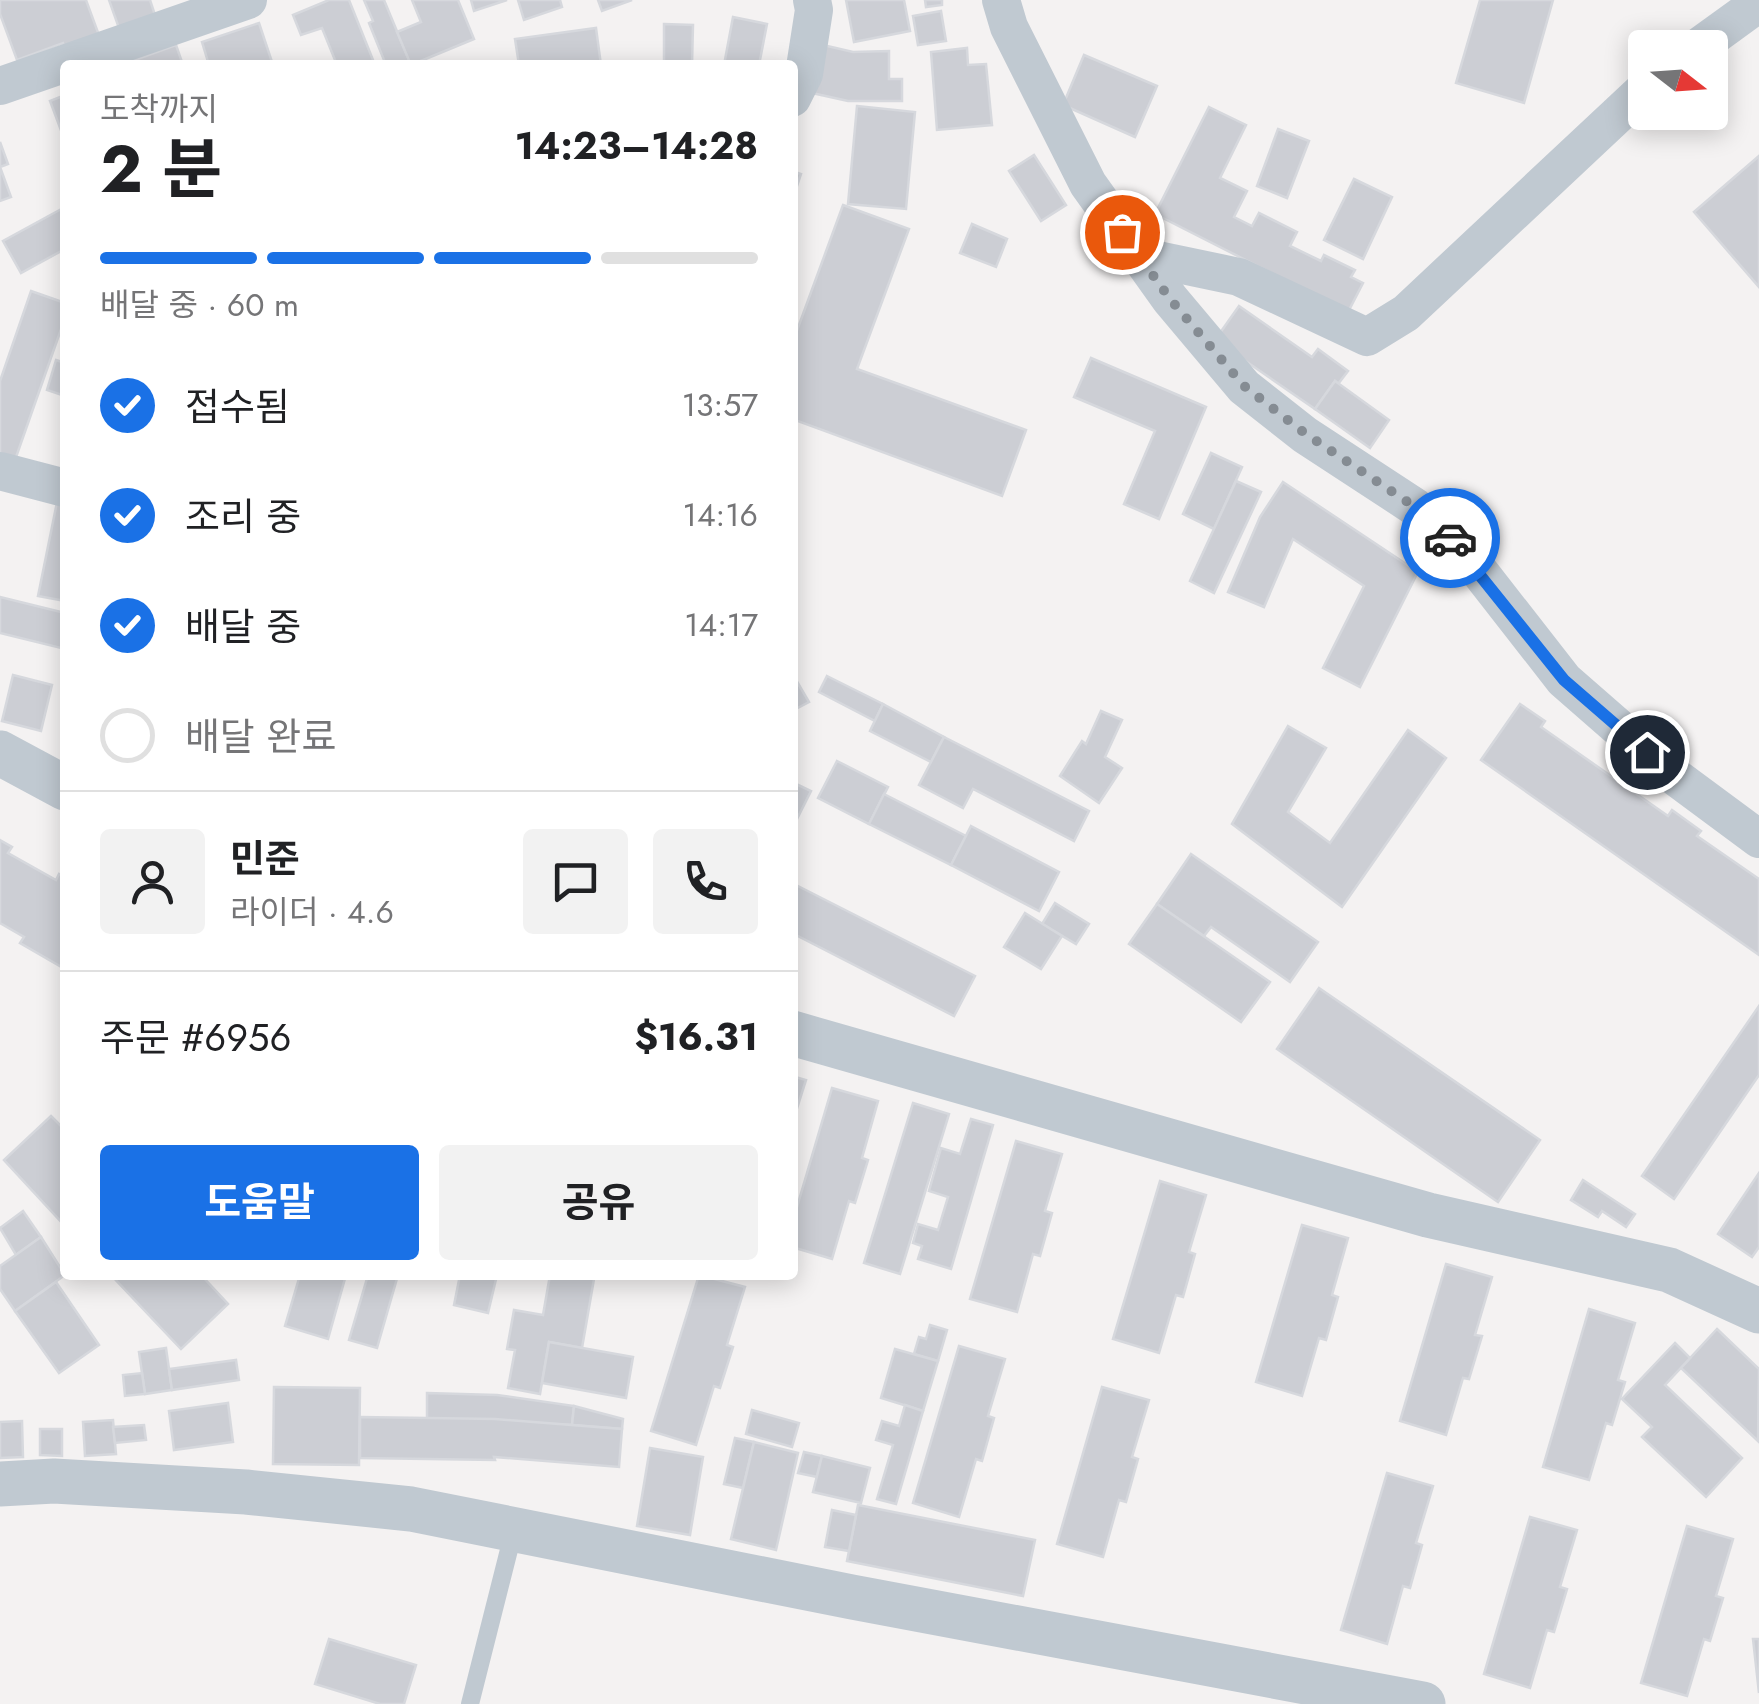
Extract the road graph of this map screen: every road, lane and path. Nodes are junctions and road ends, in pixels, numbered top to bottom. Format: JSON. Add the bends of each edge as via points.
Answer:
{"nodes":[{"id":1,"x":248,"y":0,"type":"edge"},
{"id":2,"x":812,"y":0,"type":"edge"},
{"id":3,"x":1001,"y":0,"type":"edge"},
{"id":4,"x":1759,"y":3,"type":"edge"},
{"id":5,"x":1722,"y":30,"type":"edge"},
{"id":6,"x":75,"y":60,"type":"edge"},
{"id":7,"x":60,"y":65,"type":"edge"},
{"id":8,"x":0,"y":86,"type":"edge"},
{"id":9,"x":798,"y":86,"type":"edge"},
{"id":10,"x":1628,"y":105,"type":"edge"},
{"id":11,"x":1139,"y":256,"type":"junction"},
{"id":12,"x":0,"y":471,"type":"edge"},
{"id":13,"x":60,"y":487,"type":"edge"},
{"id":14,"x":0,"y":753,"type":"edge"},
{"id":15,"x":60,"y":785,"type":"edge"},
{"id":16,"x":1759,"y":839,"type":"edge"},
{"id":17,"x":798,"y":1035,"type":"edge"},
{"id":18,"x":1759,"y":1310,"type":"edge"},
{"id":19,"x":0,"y":1484,"type":"edge"},
{"id":20,"x":514,"y":1529,"type":"junction"},
{"id":21,"x":470,"y":1704,"type":"edge"},
{"id":22,"x":1424,"y":1704,"type":"edge"}],
"edges":[{"from":1,"to":6,"type":"street"},
{"from":2,"to":9,"type":"street"},
{"from":3,"to":11,"type":"street","via":[[1088,184]]},
{"from":4,"to":5,"type":"street"},
{"from":7,"to":8,"type":"street"},
{"from":10,"to":11,"type":"street","via":[[1406,313],[1367,337],[1238,277]]},
{"from":11,"to":16,"type":"street","via":[[1244,386],[1415,507],[1461,548],[1564,680]]},
{"from":12,"to":13,"type":"street"},
{"from":14,"to":15,"type":"street"},
{"from":17,"to":18,"type":"street","via":[[1428,1214],[1669,1270]]},
{"from":19,"to":20,"type":"street","via":[[246,1492],[412,1508]]},
{"from":20,"to":21,"type":"lane"},
{"from":20,"to":22,"type":"street"}]}
